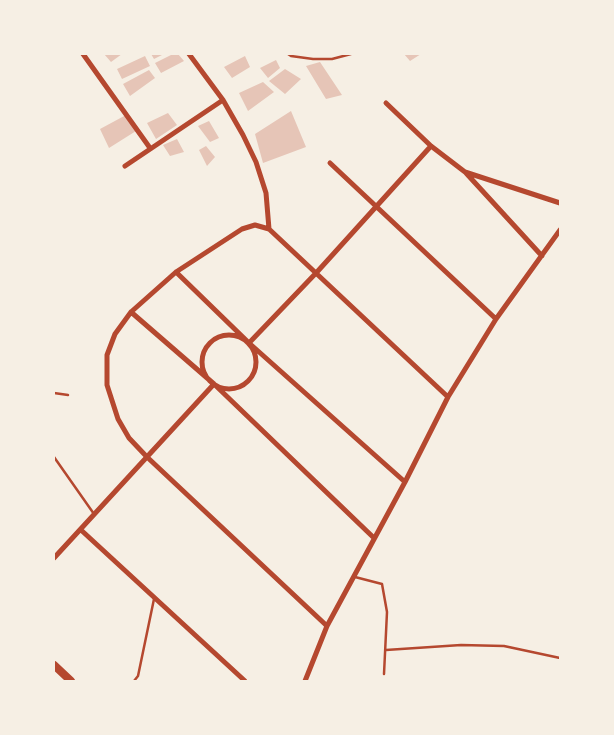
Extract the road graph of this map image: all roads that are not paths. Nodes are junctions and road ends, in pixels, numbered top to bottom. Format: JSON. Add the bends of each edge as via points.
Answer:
{"nodes":[{"id":1,"x":83,"y":54,"type":"edge"},
{"id":2,"x":189,"y":54,"type":"edge"},
{"id":3,"x":288,"y":54,"type":"edge"},
{"id":4,"x":351,"y":54,"type":"edge"},
{"id":5,"x":223,"y":100,"type":"junction"},
{"id":6,"x":386,"y":103,"type":"dead end"},
{"id":7,"x":431,"y":146,"type":"junction"},
{"id":8,"x":150,"y":148,"type":"junction"},
{"id":9,"x":330,"y":162,"type":"dead end"},
{"id":10,"x":125,"y":166,"type":"dead end"},
{"id":11,"x":464,"y":172,"type":"junction"},
{"id":12,"x":560,"y":203,"type":"edge"},
{"id":13,"x":377,"y":206,"type":"junction"},
{"id":14,"x":269,"y":229,"type":"junction"},
{"id":15,"x":560,"y":230,"type":"edge"},
{"id":16,"x":542,"y":256,"type":"junction"},
{"id":17,"x":176,"y":272,"type":"junction"},
{"id":18,"x":317,"y":272,"type":"junction"},
{"id":19,"x":131,"y":312,"type":"junction"},
{"id":20,"x":496,"y":319,"type":"junction"},
{"id":21,"x":249,"y":343,"type":"junction"},
{"id":22,"x":214,"y":384,"type":"junction"},
{"id":23,"x":54,"y":393,"type":"edge"},
{"id":24,"x":68,"y":395,"type":"dead end"},
{"id":25,"x":448,"y":397,"type":"junction"},
{"id":26,"x":147,"y":456,"type":"junction"},
{"id":27,"x":54,"y":457,"type":"edge"},
{"id":28,"x":405,"y":482,"type":"junction"},
{"id":29,"x":94,"y":515,"type":"junction"},
{"id":30,"x":81,"y":530,"type":"junction"},
{"id":31,"x":374,"y":538,"type":"junction"},
{"id":32,"x":54,"y":558,"type":"edge"},
{"id":33,"x":354,"y":577,"type":"junction"},
{"id":34,"x":154,"y":597,"type":"junction"},
{"id":35,"x":327,"y":626,"type":"junction"},
{"id":36,"x":386,"y":650,"type":"junction"},
{"id":37,"x":560,"y":658,"type":"edge"},
{"id":38,"x":54,"y":665,"type":"edge"},
{"id":39,"x":384,"y":674,"type":"dead end"},
{"id":40,"x":70,"y":681,"type":"edge"},
{"id":41,"x":134,"y":681,"type":"edge"},
{"id":42,"x":245,"y":681,"type":"edge"},
{"id":43,"x":306,"y":681,"type":"edge"}],
"edges":[{"from":1,"to":8,"type":"street"},
{"from":2,"to":5,"type":"street"},
{"from":3,"to":4,"type":"lane","via":[[313,59]]},
{"from":5,"to":8,"type":"street"},
{"from":5,"to":14,"type":"street","via":[[256,162],[266,193]]},
{"from":6,"to":7,"type":"street"},
{"from":7,"to":11,"type":"street"},
{"from":7,"to":13,"type":"street"},
{"from":8,"to":10,"type":"street"},
{"from":9,"to":13,"type":"street"},
{"from":11,"to":12,"type":"street"},
{"from":11,"to":16,"type":"street"},
{"from":13,"to":18,"type":"street"},
{"from":13,"to":20,"type":"street"},
{"from":14,"to":17,"type":"street","via":[[255,225],[242,228]]},
{"from":14,"to":18,"type":"street"},
{"from":15,"to":16,"type":"street"},
{"from":16,"to":20,"type":"street"},
{"from":17,"to":19,"type":"street"},
{"from":17,"to":21,"type":"street"},
{"from":18,"to":21,"type":"street"},
{"from":18,"to":25,"type":"street"},
{"from":19,"to":22,"type":"street"},
{"from":19,"to":26,"type":"street","via":[[115,334],[107,356],[107,385],[118,419],[129,438]]},
{"from":20,"to":25,"type":"street"},
{"from":21,"to":22,"type":"street","via":[[256,359],[252,376],[246,383],[230,389]]},
{"from":21,"to":22,"type":"street","via":[[233,334],[215,338],[208,344],[201,360],[207,378]]},
{"from":21,"to":28,"type":"street"},
{"from":22,"to":26,"type":"street"},
{"from":22,"to":31,"type":"street"},
{"from":23,"to":24,"type":"lane"},
{"from":25,"to":28,"type":"street"},
{"from":26,"to":29,"type":"street"},
{"from":26,"to":35,"type":"street"},
{"from":27,"to":29,"type":"lane"},
{"from":28,"to":31,"type":"street"},
{"from":29,"to":30,"type":"street"},
{"from":30,"to":32,"type":"street"},
{"from":30,"to":34,"type":"street"},
{"from":31,"to":33,"type":"street"},
{"from":33,"to":35,"type":"street"},
{"from":33,"to":36,"type":"lane","via":[[382,584],[387,612]]},
{"from":34,"to":41,"type":"lane","via":[[138,676]]},
{"from":34,"to":42,"type":"street"},
{"from":35,"to":43,"type":"street"},
{"from":36,"to":37,"type":"lane","via":[[504,646]]},
{"from":36,"to":39,"type":"lane"},
{"from":38,"to":40,"type":"main road"}]}
